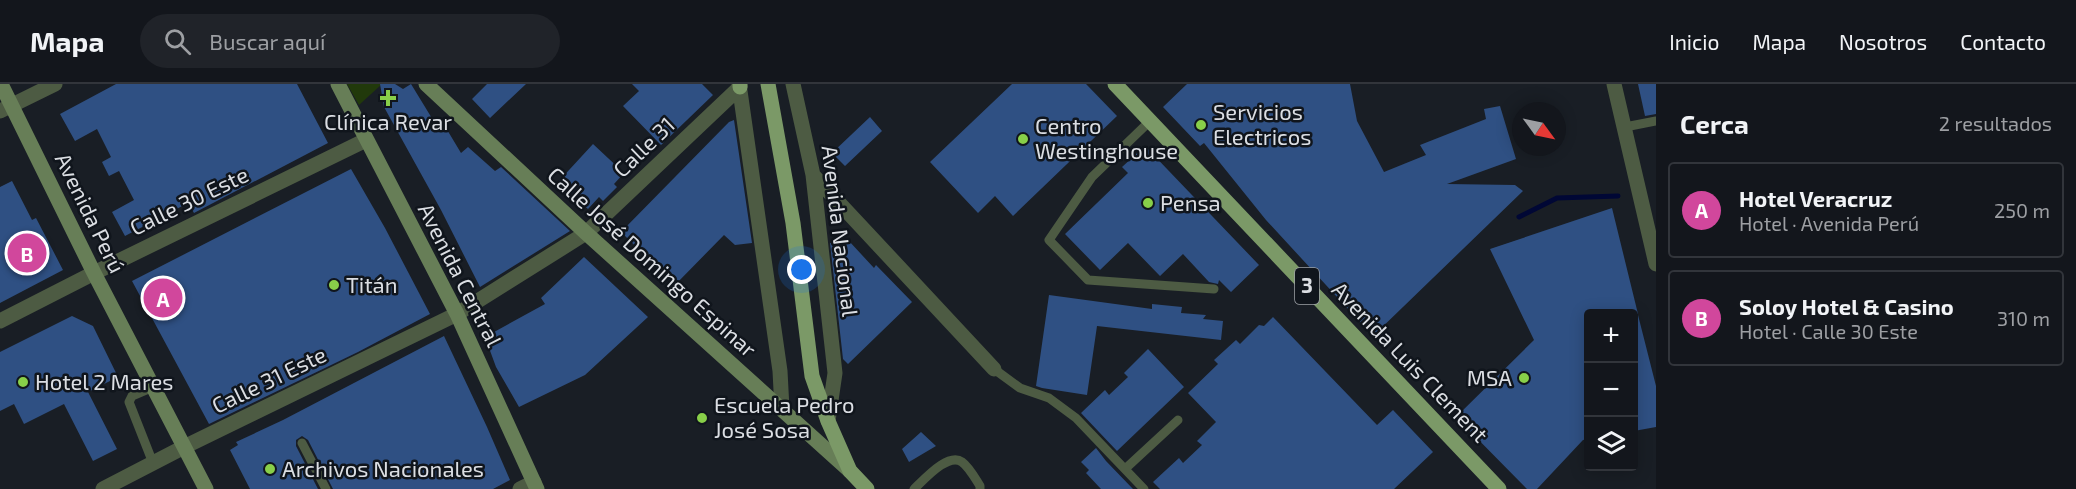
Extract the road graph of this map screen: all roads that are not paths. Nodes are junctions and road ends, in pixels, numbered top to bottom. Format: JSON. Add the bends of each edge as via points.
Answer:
{"nodes":[{"id":1,"x":1,"y":84,"type":"edge"},
{"id":2,"x":55,"y":84,"type":"edge"},
{"id":3,"x":338,"y":84,"type":"edge"},
{"id":4,"x":426,"y":84,"type":"edge"},
{"id":5,"x":768,"y":84,"type":"edge"},
{"id":6,"x":793,"y":84,"type":"edge"},
{"id":7,"x":1114,"y":84,"type":"edge"},
{"id":8,"x":1614,"y":84,"type":"edge"},
{"id":9,"x":736,"y":85,"type":"edge"},
{"id":10,"x":6,"y":108,"type":"edge"},
{"id":11,"x":1656,"y":121,"type":"edge"},
{"id":12,"x":1150,"y":122,"type":"junction"},
{"id":13,"x":1625,"y":128,"type":"junction"},
{"id":14,"x":366,"y":140,"type":"junction"},
{"id":15,"x":813,"y":176,"type":"junction"},
{"id":16,"x":586,"y":234,"type":"junction"},
{"id":17,"x":1654,"y":244,"type":"edge"},
{"id":18,"x":1656,"y":264,"type":"edge"},
{"id":19,"x":94,"y":273,"type":"junction"},
{"id":20,"x":1214,"y":290,"type":"dead end"},
{"id":21,"x":457,"y":314,"type":"junction"},
{"id":22,"x":0,"y":321,"type":"edge"},
{"id":23,"x":994,"y":369,"type":"joint"},
{"id":24,"x":153,"y":387,"type":"junction"},
{"id":25,"x":782,"y":409,"type":"junction"},
{"id":26,"x":1178,"y":420,"type":"dead end"},
{"id":27,"x":828,"y":421,"type":"junction"},
{"id":28,"x":302,"y":443,"type":"dead end"},
{"id":29,"x":184,"y":447,"type":"junction"},
{"id":30,"x":153,"y":463,"type":"junction"},
{"id":31,"x":1125,"y":469,"type":"junction"},
{"id":32,"x":850,"y":471,"type":"junction"},
{"id":33,"x":530,"y":487,"type":"edge"},
{"id":34,"x":103,"y":489,"type":"edge"},
{"id":35,"x":206,"y":489,"type":"edge"},
{"id":36,"x":326,"y":489,"type":"edge"},
{"id":37,"x":867,"y":489,"type":"edge"},
{"id":38,"x":914,"y":489,"type":"edge"},
{"id":39,"x":980,"y":489,"type":"edge"},
{"id":40,"x":1144,"y":489,"type":"edge"},
{"id":41,"x":1499,"y":489,"type":"edge"}],
"edges":[{"from":1,"to":10,"type":"main road","name":"Avenida Perú"},
{"from":2,"to":10,"type":"street"},
{"from":3,"to":14,"type":"main road","name":"Avenida Central"},
{"from":4,"to":16,"type":"main road","name":"Calle José Domingo Espinar"},
{"from":5,"to":27,"type":"main road","name":"Avenida Nacional","via":[[793,223],[812,375]]},
{"from":6,"to":15,"type":"street","name":"Avenida Nacional"},
{"from":7,"to":12,"type":"main road","name":"Avenida Luis Clement","number":"3"},
{"from":8,"to":13,"type":"street"},
{"from":9,"to":16,"type":"street","name":"Calle 31"},
{"from":9,"to":25,"type":"street","name":"Calle 31","via":[[780,372]]},
{"from":10,"to":19,"type":"main road","name":"Avenida Perú"},
{"from":11,"to":13,"type":"lane"},
{"from":12,"to":20,"type":"lane","via":[[1092,177],[1049,240],[1088,280]]},
{"from":12,"to":41,"type":"main road","name":"Avenida Luis Clement","number":"3"},
{"from":13,"to":17,"type":"street"},
{"from":14,"to":19,"type":"street","name":"Calle 30 Este"},
{"from":14,"to":21,"type":"main road","name":"Avenida Central"},
{"from":15,"to":23,"type":"street"},
{"from":15,"to":27,"type":"street","name":"Avenida Nacional","via":[[835,373]]},
{"from":16,"to":21,"type":"street","name":"Calle 31"},
{"from":16,"to":25,"type":"main road","name":"Calle José Domingo Espinar"},
{"from":17,"to":18,"type":"street"},
{"from":19,"to":22,"type":"street","name":"Calle 30 Este"},
{"from":19,"to":24,"type":"main road","name":"Avenida Perú"},
{"from":21,"to":29,"type":"street","name":"Calle 31 Este"},
{"from":21,"to":33,"type":"main road","name":"Avenida Central"},
{"from":23,"to":31,"type":"lane","via":[[1076,418]]},
{"from":24,"to":29,"type":"main road","name":"Avenida Perú"},
{"from":24,"to":30,"type":"lane","via":[[132,396],[129,402]]},
{"from":25,"to":32,"type":"main road","name":"Calle José Domingo Espinar"},
{"from":26,"to":31,"type":"lane"},
{"from":27,"to":32,"type":"main road","name":"Avenida Nacional"},
{"from":28,"to":36,"type":"lane"},
{"from":29,"to":30,"type":"street","name":"Calle 31 Este"},
{"from":29,"to":35,"type":"main road","name":"Avenida Perú"},
{"from":30,"to":34,"type":"street","name":"Calle 31 Este"},
{"from":31,"to":40,"type":"lane"},
{"from":32,"to":37,"type":"main road","name":"Avenida Nacional"},
{"from":38,"to":39,"type":"lane","via":[[945,461],[958,460]]}]}
